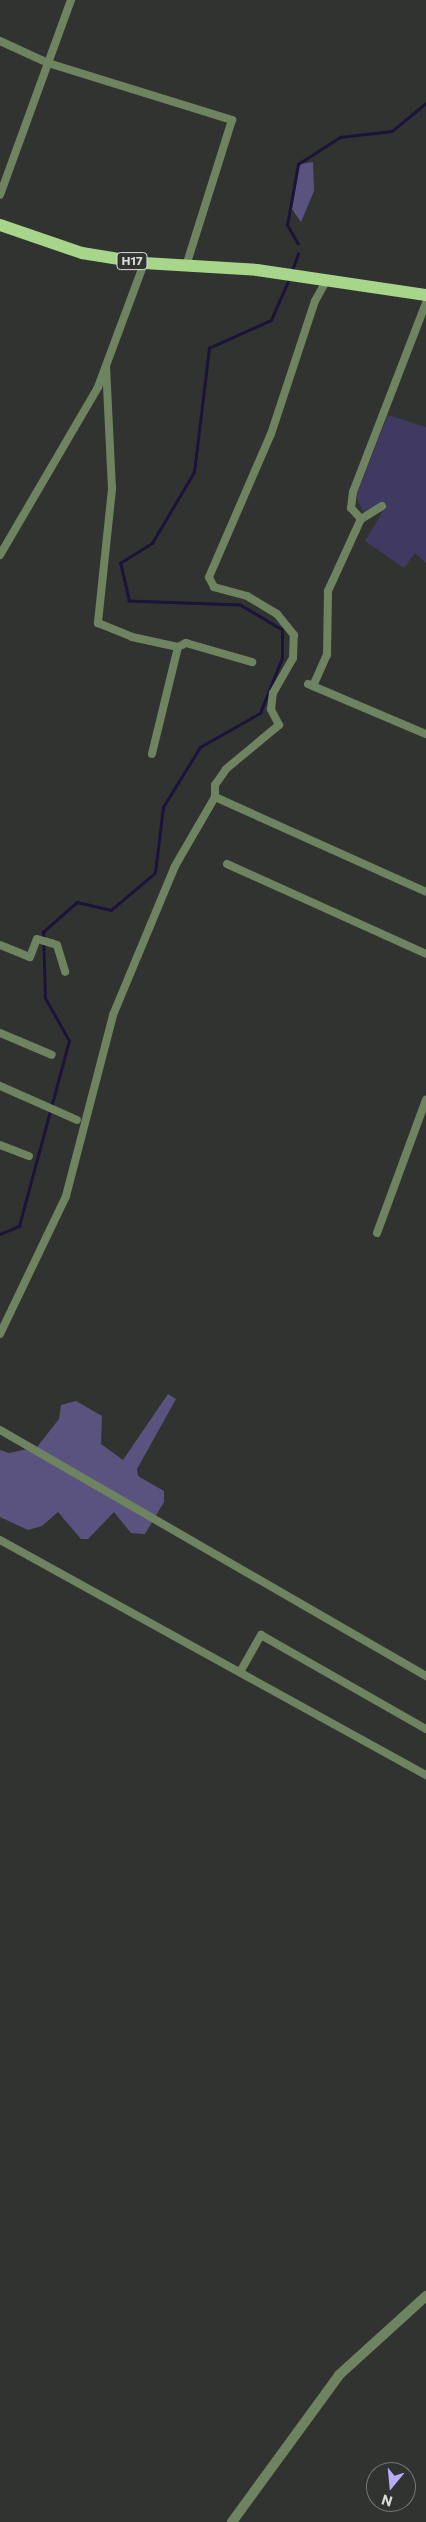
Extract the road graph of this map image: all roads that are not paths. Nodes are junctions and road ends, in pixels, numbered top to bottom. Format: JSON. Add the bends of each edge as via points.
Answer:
{"nodes":[{"id":1,"x":71,"y":0,"type":"edge"},
{"id":2,"x":0,"y":41,"type":"edge"},
{"id":3,"x":48,"y":63,"type":"junction"},
{"id":4,"x":0,"y":195,"type":"edge"},
{"id":5,"x":0,"y":224,"type":"edge"},
{"id":6,"x":144,"y":263,"type":"junction"},
{"id":7,"x":186,"y":266,"type":"junction"},
{"id":8,"x":326,"y":281,"type":"junction"},
{"id":9,"x":426,"y":295,"type":"edge"},
{"id":10,"x":426,"y":303,"type":"edge"},
{"id":11,"x":106,"y":366,"type":"junction"},
{"id":12,"x":382,"y":506,"type":"dead end"},
{"id":13,"x":361,"y":520,"type":"junction"},
{"id":14,"x":0,"y":555,"type":"edge"},
{"id":15,"x":178,"y":647,"type":"junction"},
{"id":16,"x":252,"y":662,"type":"dead end"},
{"id":17,"x":426,"y":734,"type":"edge"},
{"id":18,"x":152,"y":754,"type":"dead end"},
{"id":19,"x":215,"y":797,"type":"junction"},
{"id":20,"x":227,"y":864,"type":"dead end"},
{"id":21,"x":426,"y":892,"type":"edge"},
{"id":22,"x":0,"y":945,"type":"edge"},
{"id":23,"x":426,"y":954,"type":"edge"},
{"id":24,"x":65,"y":972,"type":"dead end"},
{"id":25,"x":0,"y":1032,"type":"edge"},
{"id":26,"x":52,"y":1055,"type":"dead end"},
{"id":27,"x":0,"y":1086,"type":"edge"},
{"id":28,"x":426,"y":1100,"type":"edge"},
{"id":29,"x":77,"y":1120,"type":"dead end"},
{"id":30,"x":0,"y":1145,"type":"edge"},
{"id":31,"x":29,"y":1156,"type":"dead end"},
{"id":32,"x":377,"y":1233,"type":"dead end"},
{"id":33,"x":0,"y":1334,"type":"edge"},
{"id":34,"x":0,"y":1430,"type":"edge"},
{"id":35,"x":0,"y":1540,"type":"edge"},
{"id":36,"x":240,"y":1672,"type":"junction"},
{"id":37,"x":426,"y":1676,"type":"edge"},
{"id":38,"x":426,"y":1729,"type":"edge"},
{"id":39,"x":426,"y":1775,"type":"edge"},
{"id":40,"x":426,"y":2296,"type":"edge"},
{"id":41,"x":232,"y":2522,"type":"edge"}],
"edges":[{"from":1,"to":3,"type":"street"},
{"from":2,"to":3,"type":"street"},
{"from":3,"to":4,"type":"street"},
{"from":3,"to":7,"type":"street","via":[[232,120]]},
{"from":5,"to":6,"type":"main road","number":"H17","via":[[53,246]]},
{"from":6,"to":7,"type":"main road","number":"H17"},
{"from":6,"to":11,"type":"street"},
{"from":7,"to":8,"type":"main road","number":"H17","via":[[270,272]]},
{"from":8,"to":9,"type":"main road","number":"H17"},
{"from":8,"to":19,"type":"street","via":[[315,302],[271,434],[209,577],[214,587],[247,596],[278,614],[297,643],[273,693],[271,709],[279,725],[226,769],[214,785]]},
{"from":10,"to":13,"type":"street","via":[[353,492],[351,508]]},
{"from":11,"to":14,"type":"street"},
{"from":11,"to":15,"type":"street","via":[[112,489],[98,623],[132,637]]},
{"from":12,"to":13,"type":"street"},
{"from":13,"to":17,"type":"street","via":[[328,591],[327,655],[310,685]]},
{"from":15,"to":16,"type":"street","via":[[186,643]]},
{"from":15,"to":18,"type":"street"},
{"from":19,"to":21,"type":"street"},
{"from":19,"to":33,"type":"street","via":[[185,845],[126,976],[85,1114],[79,1154],[66,1196]]},
{"from":20,"to":23,"type":"street"},
{"from":22,"to":24,"type":"street","via":[[30,957],[40,940],[57,945]]},
{"from":25,"to":26,"type":"street"},
{"from":27,"to":29,"type":"street"},
{"from":28,"to":32,"type":"street"},
{"from":30,"to":31,"type":"street"},
{"from":34,"to":37,"type":"street"},
{"from":35,"to":36,"type":"street"},
{"from":36,"to":38,"type":"street","via":[[260,1636]]},
{"from":36,"to":39,"type":"street"},
{"from":40,"to":41,"type":"street","via":[[339,2375]]}]}
